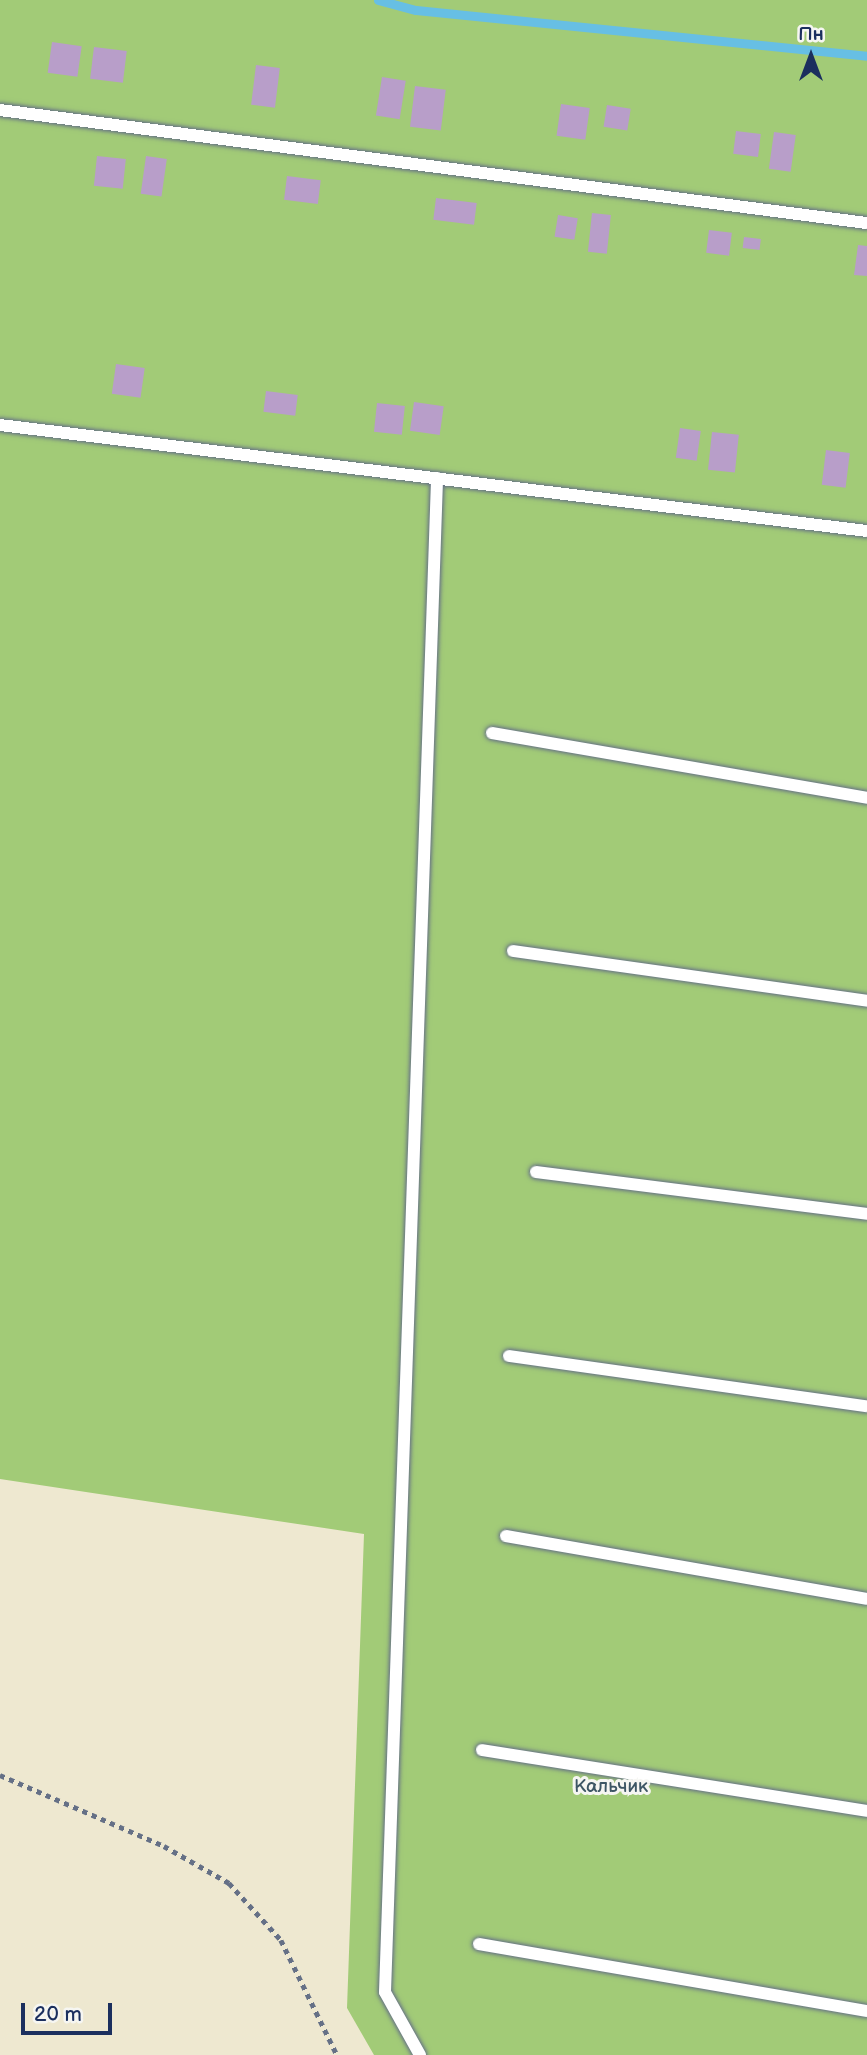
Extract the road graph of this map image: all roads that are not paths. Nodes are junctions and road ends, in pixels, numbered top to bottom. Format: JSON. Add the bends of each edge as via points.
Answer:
{"nodes":[{"id":1,"x":0,"y":110,"type":"edge"},
{"id":2,"x":867,"y":223,"type":"edge"},
{"id":3,"x":0,"y":425,"type":"edge"},
{"id":4,"x":438,"y":478,"type":"junction"},
{"id":5,"x":867,"y":531,"type":"edge"},
{"id":6,"x":492,"y":733,"type":"dead end"},
{"id":7,"x":867,"y":798,"type":"edge"},
{"id":8,"x":513,"y":951,"type":"dead end"},
{"id":9,"x":867,"y":1002,"type":"edge"},
{"id":10,"x":537,"y":1172,"type":"dead end"},
{"id":11,"x":867,"y":1214,"type":"edge"},
{"id":12,"x":509,"y":1356,"type":"dead end"},
{"id":13,"x":867,"y":1406,"type":"edge"},
{"id":14,"x":506,"y":1536,"type":"dead end"},
{"id":15,"x":867,"y":1600,"type":"edge"},
{"id":16,"x":482,"y":1750,"type":"dead end"},
{"id":17,"x":867,"y":1811,"type":"edge"},
{"id":18,"x":478,"y":1944,"type":"dead end"},
{"id":19,"x":867,"y":2011,"type":"edge"},
{"id":20,"x":420,"y":2055,"type":"edge"}],
"edges":[{"from":1,"to":2,"type":"lane"},
{"from":3,"to":4,"type":"lane"},
{"from":4,"to":5,"type":"lane"},
{"from":4,"to":20,"type":"lane","via":[[385,1992]]},
{"from":6,"to":7,"type":"lane"},
{"from":8,"to":9,"type":"lane"},
{"from":10,"to":11,"type":"lane"},
{"from":12,"to":13,"type":"lane"},
{"from":14,"to":15,"type":"lane"},
{"from":16,"to":17,"type":"lane"},
{"from":18,"to":19,"type":"lane"}]}
